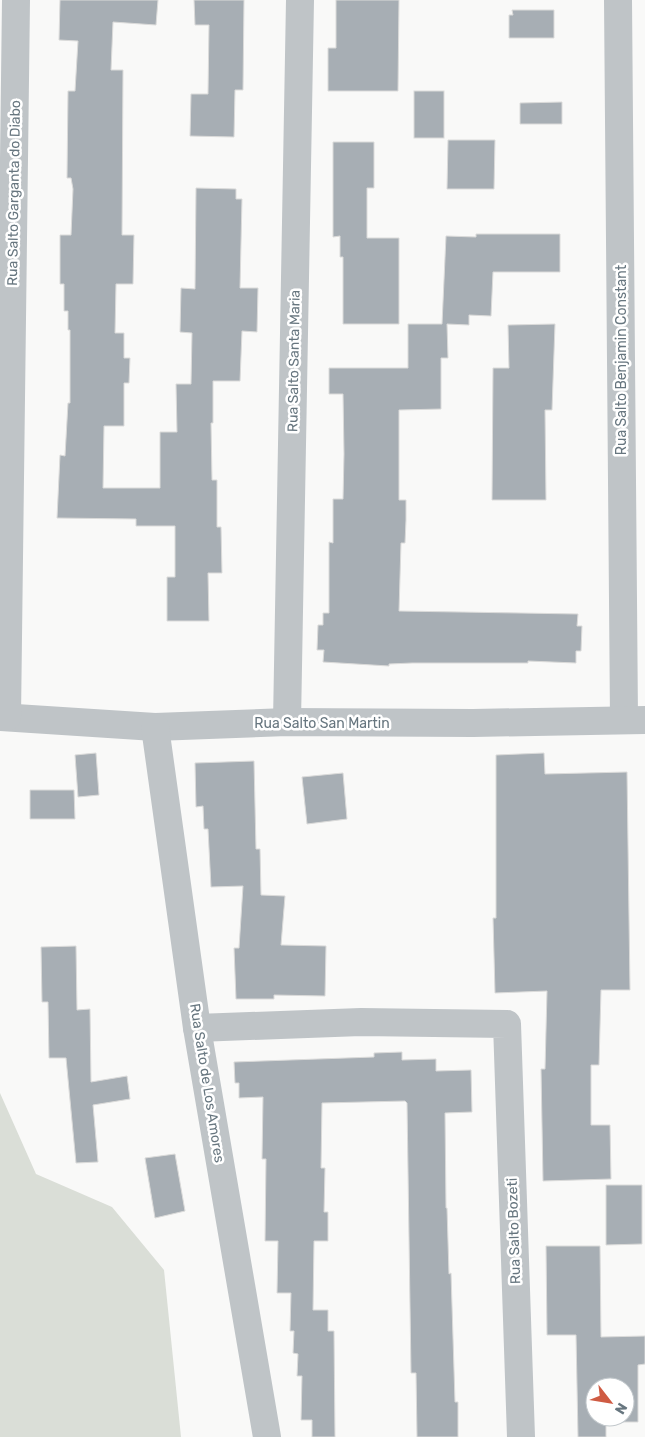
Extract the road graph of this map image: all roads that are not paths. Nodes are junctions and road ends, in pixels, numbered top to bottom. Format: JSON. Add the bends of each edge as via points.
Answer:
{"nodes":[{"id":1,"x":16,"y":0,"type":"edge"},
{"id":2,"x":300,"y":0,"type":"edge"},
{"id":3,"x":618,"y":0,"type":"edge"},
{"id":4,"x":4,"y":717,"type":"edge"},
{"id":5,"x":634,"y":720,"type":"edge"},
{"id":6,"x":287,"y":722,"type":"junction"},
{"id":7,"x":155,"y":728,"type":"junction"},
{"id":8,"x":197,"y":1028,"type":"junction"},
{"id":9,"x":267,"y":1437,"type":"edge"},
{"id":10,"x":521,"y":1437,"type":"edge"}],
"edges":[{"from":1,"to":4,"type":"street","name":"Rua Salto Garganta do Diabo"},
{"from":2,"to":6,"type":"street","name":"Rua Salto Santa Maria"},
{"from":3,"to":5,"type":"street","name":"Rua Salto Benjamin Constant"},
{"from":4,"to":7,"type":"street","name":"Rua Salto San Martin"},
{"from":5,"to":6,"type":"street","name":"Rua Salto San Martin"},
{"from":6,"to":7,"type":"street","name":"Rua Salto San Martin"},
{"from":7,"to":8,"type":"street","name":"Rua Salto de Los Amores"},
{"from":8,"to":9,"type":"street","name":"Rua Salto de Los Amores"},
{"from":8,"to":10,"type":"street","name":"Rua Salto Bozeti","via":[[361,1022],[507,1024]]}]}
